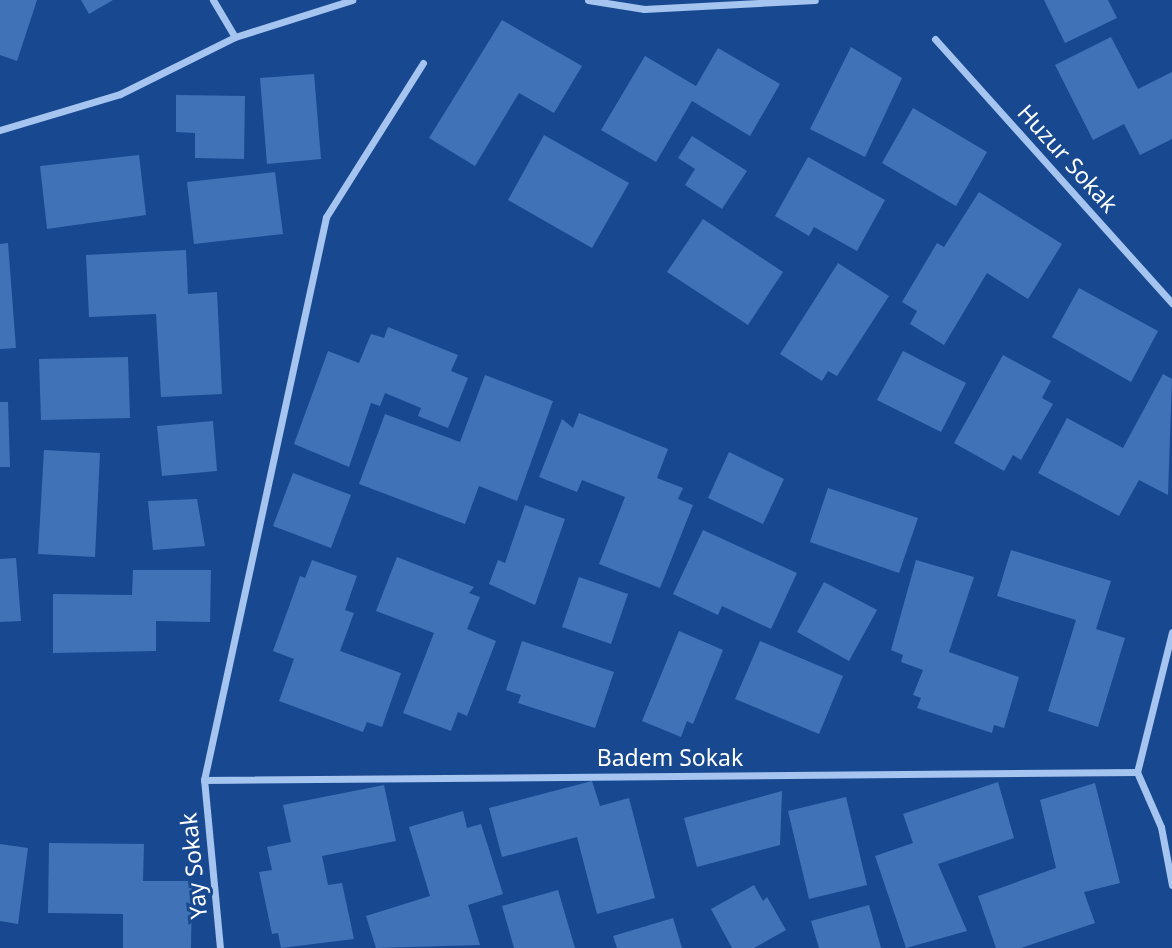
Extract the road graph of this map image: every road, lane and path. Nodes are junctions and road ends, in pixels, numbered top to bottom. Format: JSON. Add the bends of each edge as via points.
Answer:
{"nodes":[{"id":1,"x":213,"y":0,"type":"edge"},
{"id":2,"x":352,"y":0,"type":"edge"},
{"id":3,"x":588,"y":0,"type":"edge"},
{"id":4,"x":816,"y":0,"type":"edge"},
{"id":5,"x":644,"y":4,"type":"edge"},
{"id":6,"x":235,"y":37,"type":"junction"},
{"id":7,"x":935,"y":39,"type":"dead end"},
{"id":8,"x":423,"y":63,"type":"dead end"},
{"id":9,"x":0,"y":130,"type":"edge"},
{"id":10,"x":1172,"y":303,"type":"edge"},
{"id":11,"x":1172,"y":632,"type":"edge"},
{"id":12,"x":1137,"y":772,"type":"junction"},
{"id":13,"x":204,"y":780,"type":"junction"},
{"id":14,"x":1172,"y":886,"type":"edge"},
{"id":15,"x":220,"y":948,"type":"edge"}],
"edges":[{"from":1,"to":6,"type":"street"},
{"from":2,"to":6,"type":"street"},
{"from":3,"to":5,"type":"street"},
{"from":4,"to":5,"type":"street"},
{"from":6,"to":9,"type":"street","via":[[120,94]]},
{"from":7,"to":10,"type":"street","name":"Huzur Sokak"},
{"from":8,"to":13,"type":"street","name":"Yay Sokak","via":[[326,217]]},
{"from":11,"to":12,"type":"street"},
{"from":12,"to":13,"type":"street","name":"Badem Sokak"},
{"from":12,"to":14,"type":"street","via":[[1161,827]]},
{"from":13,"to":15,"type":"street","name":"Yay Sokak"}]}
